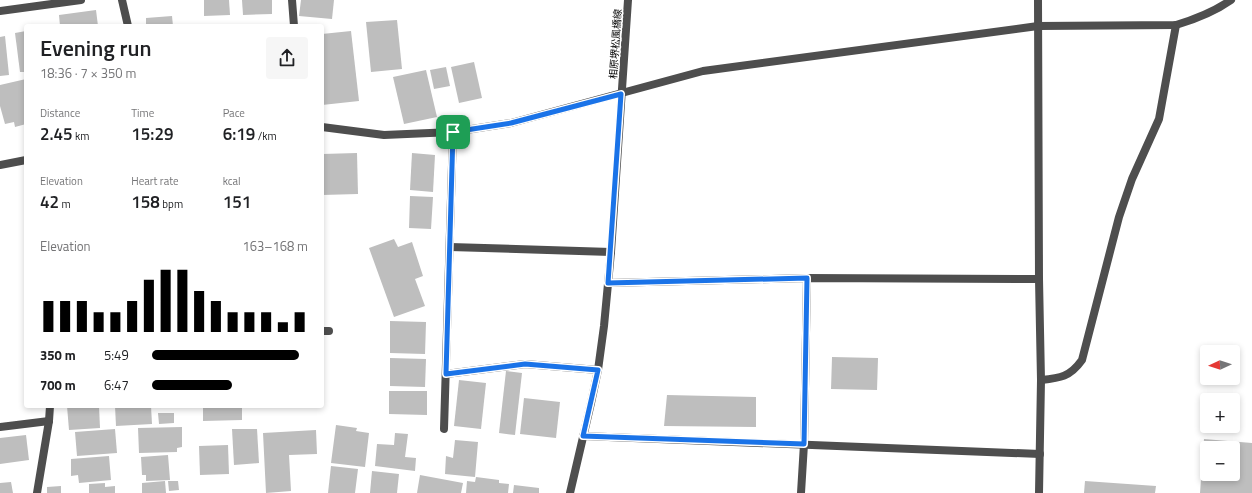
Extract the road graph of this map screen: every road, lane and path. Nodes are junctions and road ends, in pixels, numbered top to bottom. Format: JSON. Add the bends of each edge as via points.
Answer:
{"nodes":[{"id":1,"x":81,"y":0,"type":"edge"},
{"id":2,"x":122,"y":0,"type":"edge"},
{"id":3,"x":292,"y":0,"type":"edge"},
{"id":4,"x":628,"y":0,"type":"edge"},
{"id":5,"x":1038,"y":0,"type":"edge"},
{"id":6,"x":1232,"y":0,"type":"edge"},
{"id":7,"x":0,"y":11,"type":"edge"},
{"id":8,"x":128,"y":24,"type":"edge"},
{"id":9,"x":294,"y":24,"type":"edge"},
{"id":10,"x":1176,"y":25,"type":"junction"},
{"id":11,"x":1038,"y":26,"type":"junction"},
{"id":12,"x":621,"y":94,"type":"junction"},
{"id":13,"x":324,"y":127,"type":"edge"},
{"id":14,"x":453,"y":132,"type":"junction"},
{"id":15,"x":24,"y":160,"type":"edge"},
{"id":16,"x":0,"y":165,"type":"edge"},
{"id":17,"x":450,"y":247,"type":"junction"},
{"id":18,"x":611,"y":252,"type":"junction"},
{"id":19,"x":807,"y":278,"type":"junction"},
{"id":20,"x":1039,"y":279,"type":"junction"},
{"id":21,"x":608,"y":283,"type":"junction"},
{"id":22,"x":598,"y":370,"type":"junction"},
{"id":23,"x":446,"y":374,"type":"junction"},
{"id":24,"x":1041,"y":380,"type":"junction"},
{"id":25,"x":50,"y":408,"type":"edge"},
{"id":26,"x":49,"y":421,"type":"junction"},
{"id":27,"x":0,"y":427,"type":"edge"},
{"id":28,"x":444,"y":428,"type":"dead end"},
{"id":29,"x":583,"y":436,"type":"junction"},
{"id":30,"x":804,"y":444,"type":"junction"},
{"id":31,"x":1040,"y":454,"type":"junction"},
{"id":32,"x":37,"y":493,"type":"edge"},
{"id":33,"x":570,"y":493,"type":"edge"},
{"id":34,"x":801,"y":493,"type":"edge"},
{"id":35,"x":1040,"y":493,"type":"edge"}],
"edges":[{"from":1,"to":7,"type":"street"},
{"from":2,"to":8,"type":"street"},
{"from":3,"to":9,"type":"street"},
{"from":4,"to":12,"type":"street","name":"相原堺松風橋線"},
{"from":5,"to":11,"type":"street"},
{"from":6,"to":10,"type":"street","via":[[1195,20]]},
{"from":10,"to":11,"type":"street"},
{"from":10,"to":24,"type":"street","via":[[1159,119],[1132,179],[1119,217],[1082,360],[1067,376]]},
{"from":11,"to":12,"type":"street","via":[[703,71]]},
{"from":11,"to":20,"type":"street"},
{"from":12,"to":14,"type":"street","via":[[511,123]]},
{"from":12,"to":18,"type":"street","name":"相原堺松風橋線"},
{"from":13,"to":14,"type":"street","via":[[384,134]]},
{"from":14,"to":17,"type":"street"},
{"from":15,"to":16,"type":"street"},
{"from":17,"to":18,"type":"street"},
{"from":17,"to":23,"type":"street"},
{"from":18,"to":21,"type":"street","name":"相原堺松風橋線"},
{"from":19,"to":20,"type":"street"},
{"from":19,"to":21,"type":"street"},
{"from":19,"to":30,"type":"street"},
{"from":20,"to":24,"type":"street"},
{"from":21,"to":22,"type":"street","name":"相原堺松風橋線"},
{"from":22,"to":23,"type":"street","via":[[525,364]]},
{"from":22,"to":29,"type":"street","name":"相原堺松風橋線"},
{"from":23,"to":28,"type":"street"},
{"from":24,"to":31,"type":"street"},
{"from":25,"to":26,"type":"street"},
{"from":26,"to":27,"type":"street"},
{"from":26,"to":32,"type":"street"},
{"from":29,"to":30,"type":"street"},
{"from":29,"to":33,"type":"street","name":"相原堺松風橋線"},
{"from":30,"to":31,"type":"street"},
{"from":30,"to":34,"type":"street"},
{"from":31,"to":35,"type":"street"}]}
